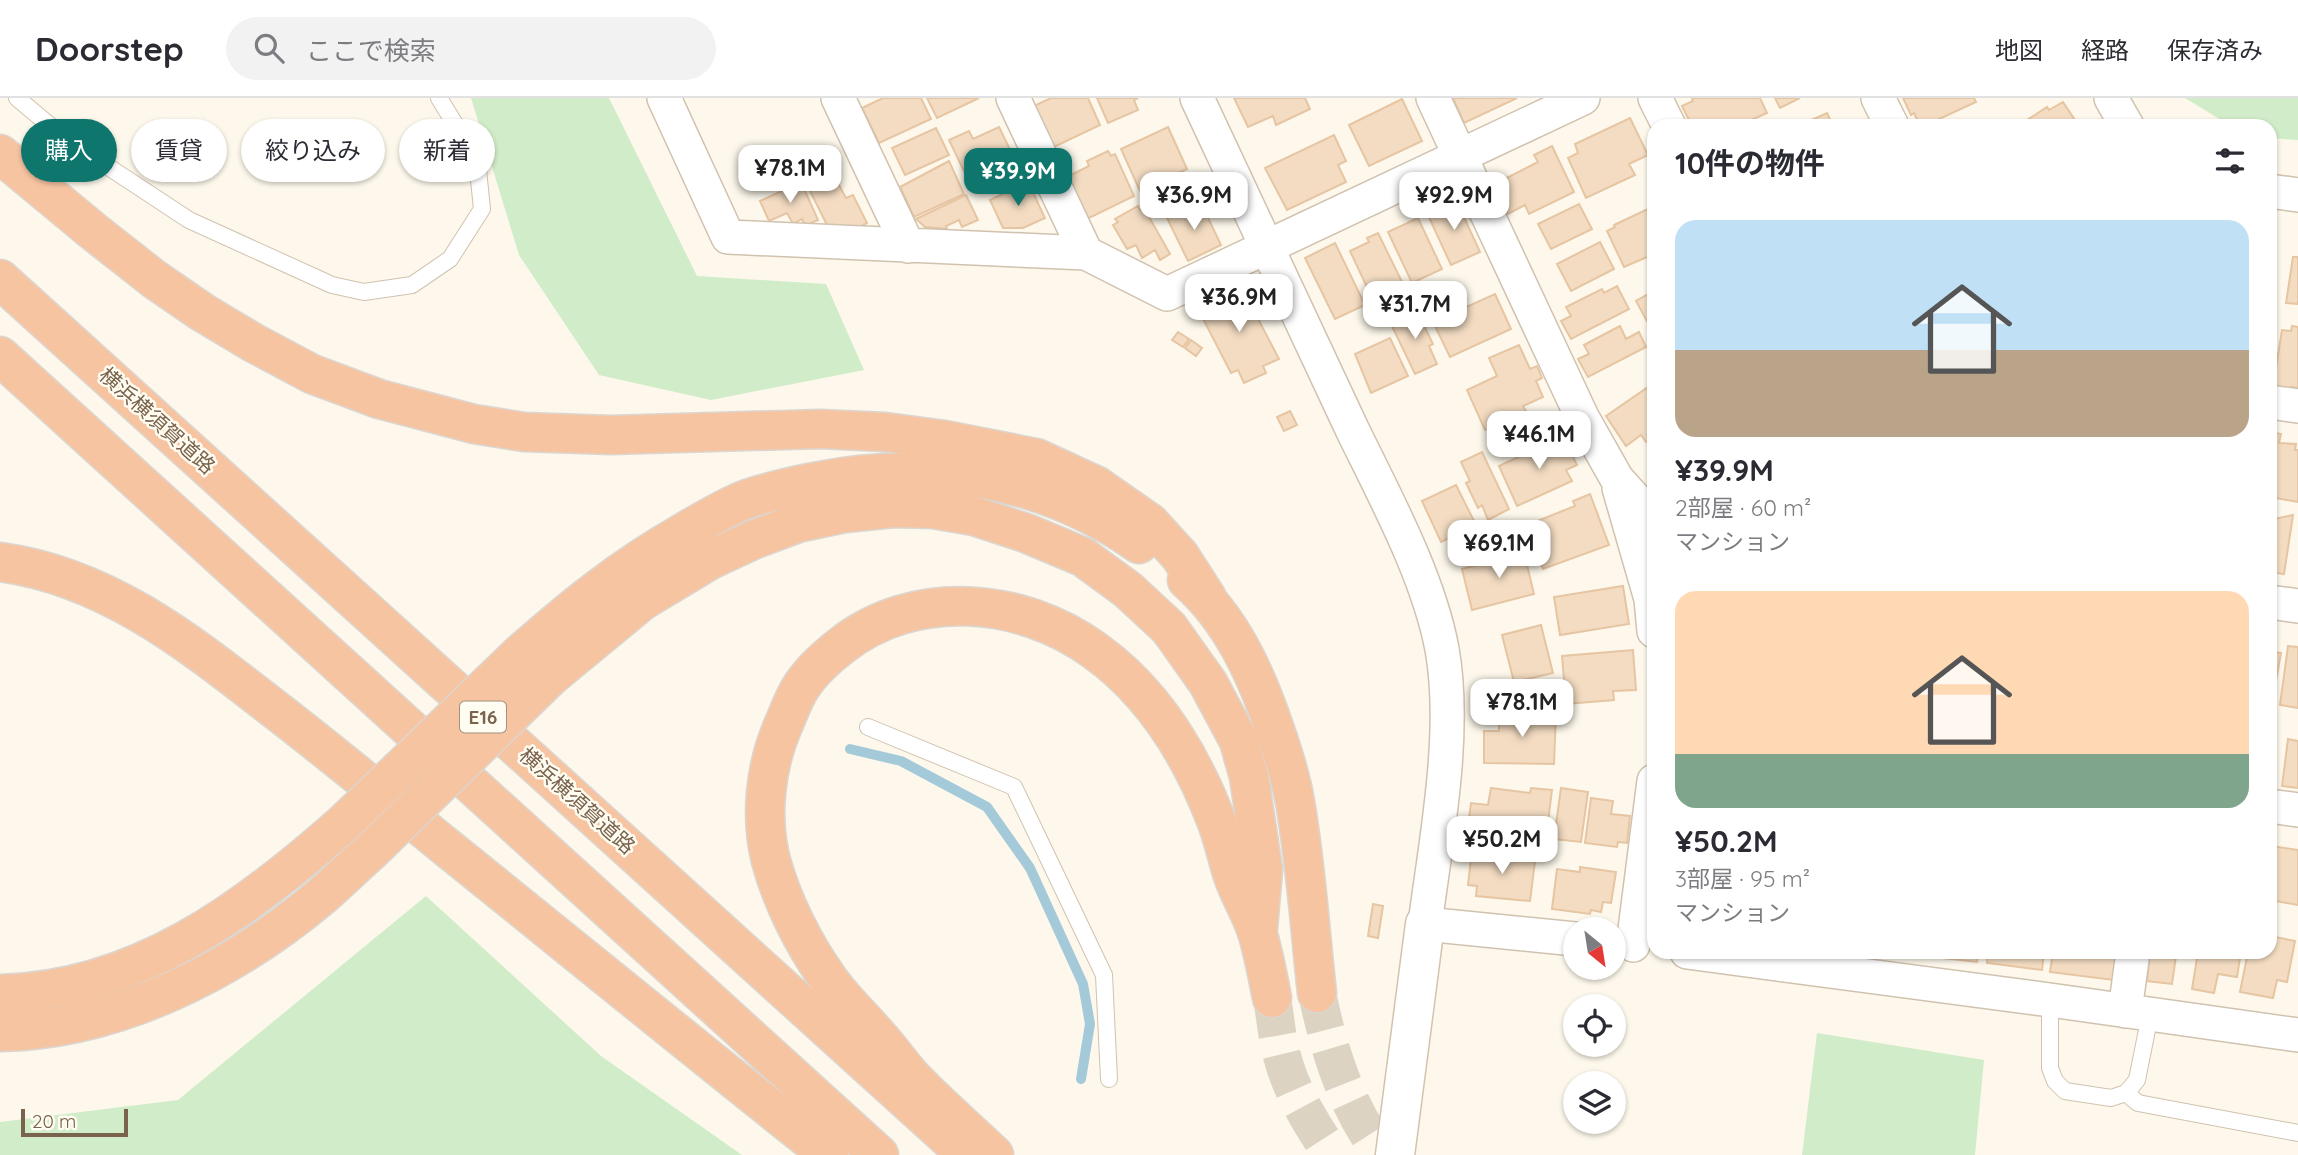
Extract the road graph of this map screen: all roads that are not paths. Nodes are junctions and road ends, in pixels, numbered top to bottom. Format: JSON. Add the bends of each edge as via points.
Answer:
{"nodes":[{"id":1,"x":17,"y":98,"type":"edge"},
{"id":2,"x":439,"y":98,"type":"edge"},
{"id":3,"x":664,"y":98,"type":"edge"},
{"id":4,"x":838,"y":98,"type":"edge"},
{"id":5,"x":1013,"y":98,"type":"edge"},
{"id":6,"x":1196,"y":98,"type":"edge"},
{"id":7,"x":1433,"y":98,"type":"edge"},
{"id":8,"x":1583,"y":98,"type":"edge"},
{"id":9,"x":1656,"y":98,"type":"edge"},
{"id":10,"x":1878,"y":98,"type":"edge"},
{"id":11,"x":2111,"y":98,"type":"edge"},
{"id":12,"x":1666,"y":119,"type":"edge"},
{"id":13,"x":1888,"y":119,"type":"edge"},
{"id":14,"x":2123,"y":119,"type":"edge"},
{"id":15,"x":0,"y":154,"type":"edge"},
{"id":16,"x":1460,"y":156,"type":"junction"},
{"id":17,"x":2277,"y":192,"type":"edge"},
{"id":18,"x":2298,"y":195,"type":"edge"},
{"id":19,"x":908,"y":246,"type":"junction"},
{"id":20,"x":1266,"y":248,"type":"junction"},
{"id":21,"x":1087,"y":253,"type":"junction"},
{"id":22,"x":0,"y":279,"type":"edge"},
{"id":23,"x":0,"y":356,"type":"edge"},
{"id":24,"x":2277,"y":403,"type":"edge"},
{"id":25,"x":2298,"y":406,"type":"edge"},
{"id":26,"x":1617,"y":479,"type":"junction"},
{"id":27,"x":1647,"y":512,"type":"edge"},
{"id":28,"x":0,"y":562,"type":"edge"},
{"id":29,"x":1647,"y":585,"type":"edge"},
{"id":30,"x":1207,"y":598,"type":"junction"},
{"id":31,"x":2277,"y":603,"type":"edge"},
{"id":32,"x":2298,"y":606,"type":"edge"},
{"id":33,"x":869,"y":727,"type":"dead end"},
{"id":34,"x":2277,"y":807,"type":"edge"},
{"id":35,"x":2298,"y":810,"type":"edge"},
{"id":36,"x":1647,"y":851,"type":"edge"},
{"id":37,"x":1425,"y":924,"type":"junction"},
{"id":38,"x":1257,"y":933,"type":"junction"},
{"id":39,"x":1563,"y":938,"type":"edge"},
{"id":40,"x":1633,"y":945,"type":"edge"},
{"id":41,"x":1740,"y":959,"type":"edge"},
{"id":42,"x":2133,"y":959,"type":"edge"},
{"id":43,"x":1317,"y":993,"type":"tunnel mouth"},
{"id":44,"x":0,"y":994,"type":"edge"},
{"id":45,"x":1272,"y":998,"type":"tunnel mouth"},
{"id":46,"x":2050,"y":1000,"type":"junction"},
{"id":47,"x":2137,"y":1013,"type":"junction"},
{"id":48,"x":0,"y":1032,"type":"edge"},
{"id":49,"x":2298,"y":1035,"type":"edge"},
{"id":50,"x":1109,"y":1079,"type":"dead end"},
{"id":51,"x":2126,"y":1093,"type":"junction"},
{"id":52,"x":2298,"y":1133,"type":"edge"},
{"id":53,"x":828,"y":1155,"type":"edge"},
{"id":54,"x":879,"y":1155,"type":"edge"},
{"id":55,"x":967,"y":1155,"type":"edge"},
{"id":56,"x":994,"y":1155,"type":"edge"},
{"id":57,"x":1395,"y":1155,"type":"edge"}],
"edges":[{"from":1,"to":2,"type":"lane","via":[[66,139],[189,220],[332,285],[364,292],[412,285],[450,259],[482,209],[477,160]]},
{"from":3,"to":19,"type":"street","via":[[729,237]]},
{"from":4,"to":19,"type":"street"},
{"from":5,"to":21,"type":"street"},
{"from":6,"to":20,"type":"street"},
{"from":7,"to":16,"type":"street"},
{"from":8,"to":16,"type":"street"},
{"from":9,"to":12,"type":"street"},
{"from":10,"to":13,"type":"street"},
{"from":11,"to":14,"type":"street"},
{"from":15,"to":30,"type":"highway","via":[[123,255],[202,312],[312,374],[379,399],[524,432],[872,431],[945,439],[1036,458],[1097,486],[1150,523],[1180,556]]},
{"from":16,"to":20,"type":"street"},
{"from":16,"to":26,"type":"street","via":[[1582,417]]},
{"from":17,"to":18,"type":"street"},
{"from":19,"to":21,"type":"street"},
{"from":20,"to":21,"type":"street","via":[[1167,294]]},
{"from":20,"to":37,"type":"street","via":[[1399,528],[1428,596],[1442,650],[1447,709],[1443,777]]},
{"from":22,"to":55,"type":"highway","name":"横浜横須賀道路","number":"E16"},
{"from":23,"to":54,"type":"highway","number":"E16"},
{"from":24,"to":25,"type":"street"},
{"from":26,"to":27,"type":"street"},
{"from":26,"to":29,"type":"street"},
{"from":28,"to":53,"type":"highway","via":[[58,576],[132,606],[222,668]]},
{"from":30,"to":43,"type":"highway","via":[[1254,673],[1283,754],[1295,801]]},
{"from":30,"to":44,"type":"highway","bridge":true,"via":[[1169,565],[1100,519],[1053,496],[967,476],[874,473],[742,501],[601,585],[519,654],[303,860],[222,920],[134,966],[45,990]]},
{"from":31,"to":32,"type":"street"},
{"from":33,"to":50,"type":"lane","via":[[1014,787],[1104,975]]},
{"from":34,"to":35,"type":"street"},
{"from":36,"to":40,"type":"street"},
{"from":37,"to":39,"type":"street"},
{"from":37,"to":57,"type":"street"},
{"from":38,"to":45,"type":"highway"},
{"from":38,"to":48,"type":"highway","bridge":true,"via":[[1263,870],[1239,741],[1208,683],[1169,628],[1128,590],[1083,558],[1026,533],[974,516],[894,508],[798,523],[710,561],[653,594],[550,677],[322,896],[263,940],[175,990],[126,1009],[74,1024]]},
{"from":38,"to":56,"type":"highway","via":[[1194,769],[1166,722],[1127,678],[1094,650],[1056,626],[989,608],[954,606],[915,610],[882,620],[825,659],[801,687],[774,749],[765,819],[771,859],[785,900],[827,978],[911,1076]]},
{"from":41,"to":46,"type":"street"},
{"from":42,"to":47,"type":"street"},
{"from":46,"to":47,"type":"street"},
{"from":46,"to":51,"type":"lane","via":[[2050,1068],[2055,1081],[2066,1091],[2099,1097]]},
{"from":47,"to":49,"type":"street"},
{"from":47,"to":51,"type":"lane","via":[[2137,1080]]},
{"from":51,"to":52,"type":"lane","via":[[2138,1103]]}]}
